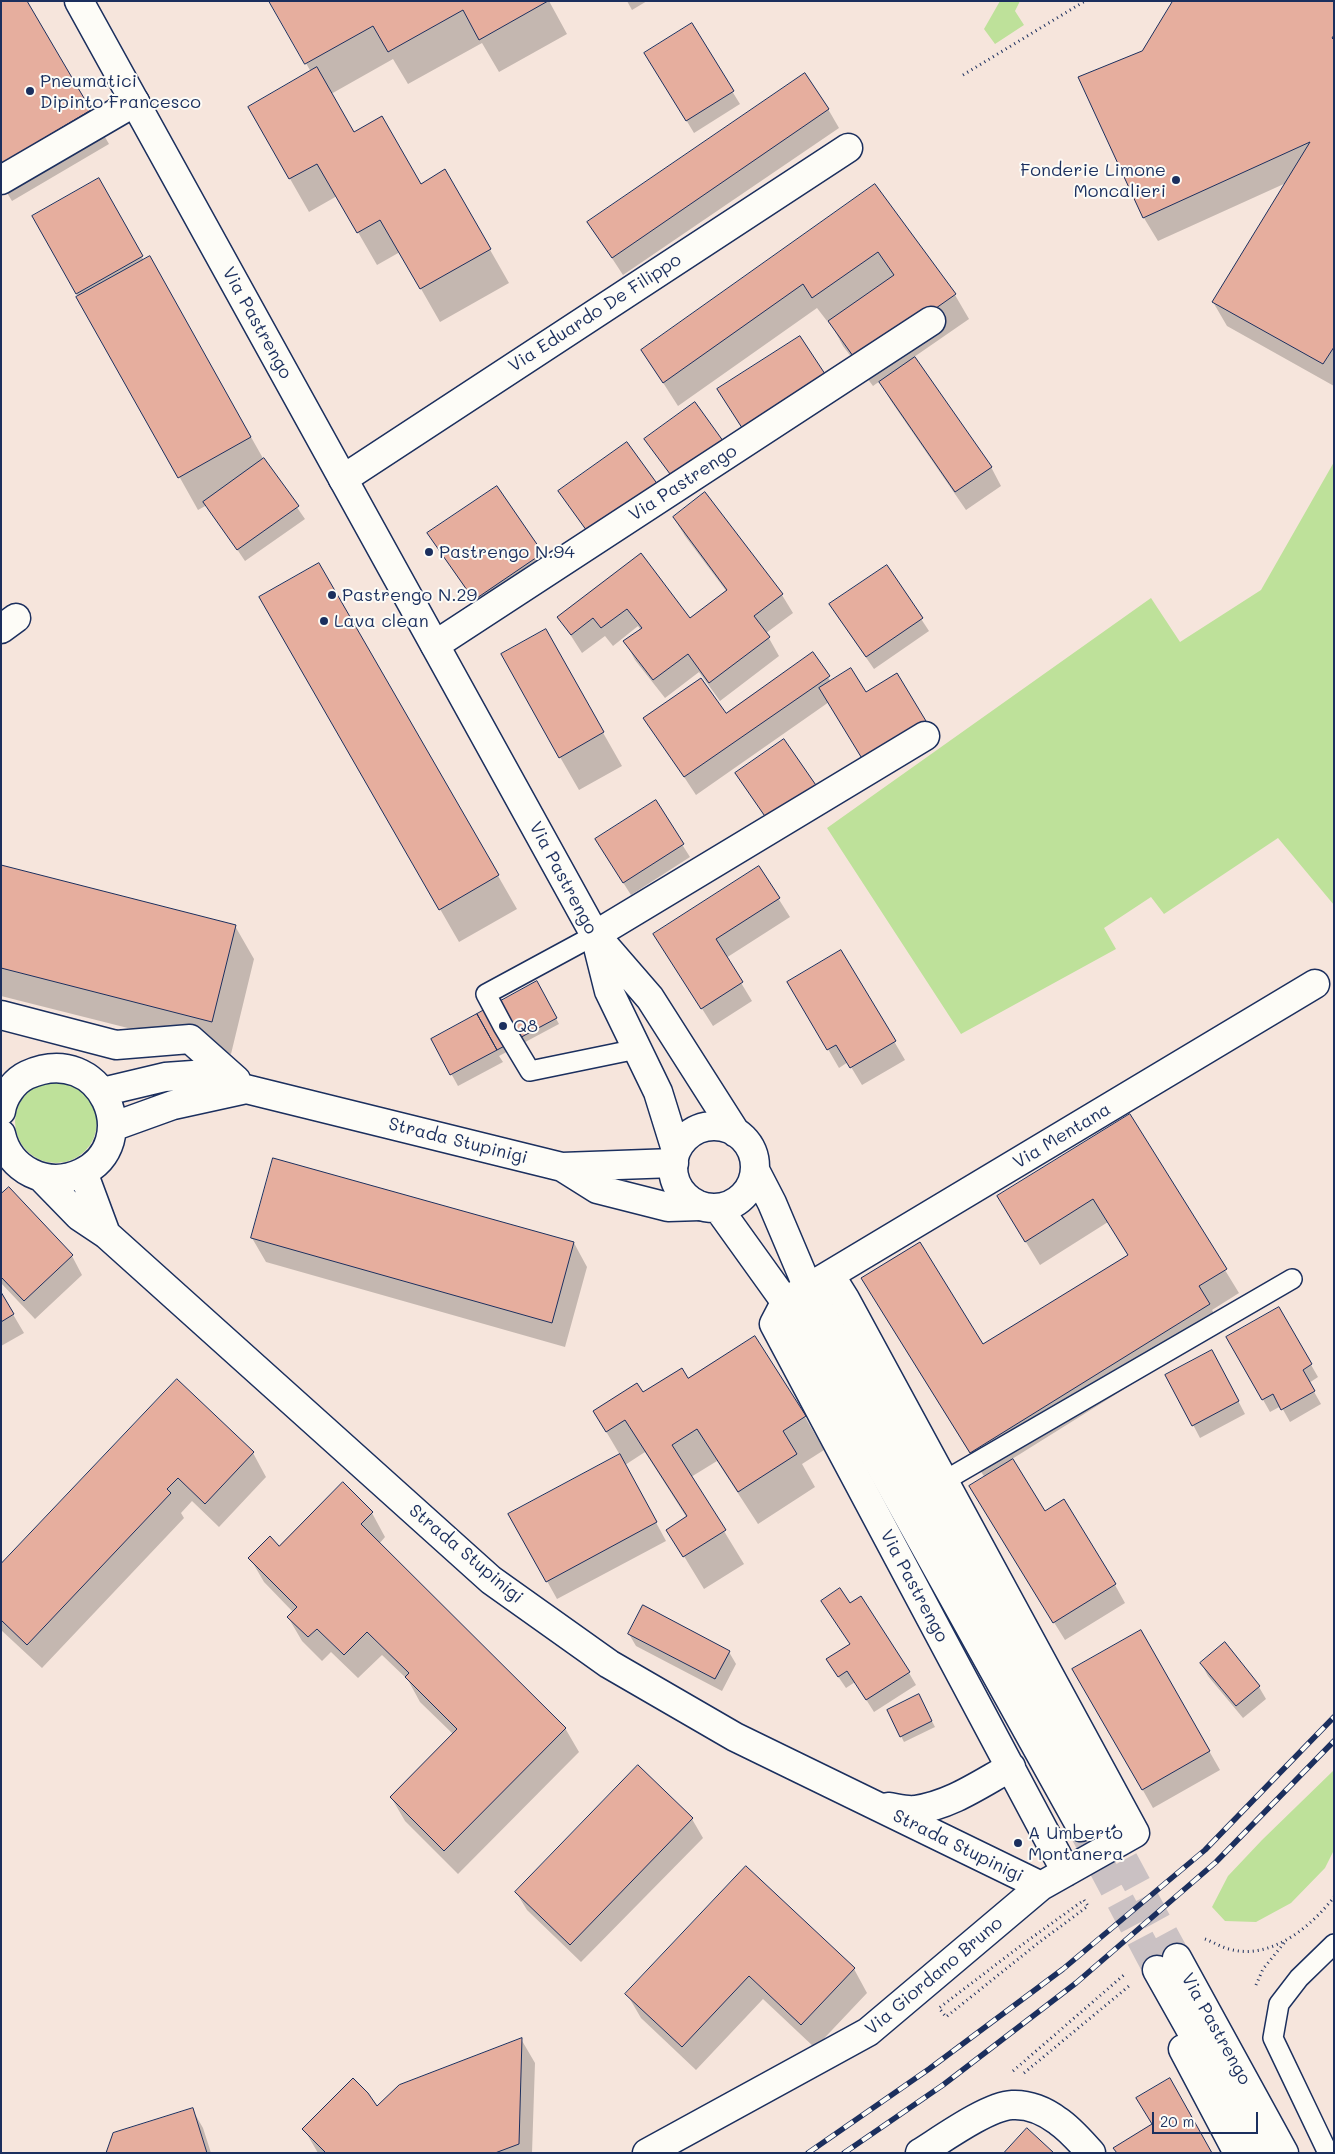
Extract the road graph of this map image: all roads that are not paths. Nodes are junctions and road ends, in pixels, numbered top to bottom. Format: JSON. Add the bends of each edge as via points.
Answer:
{"nodes":[{"id":1,"x":79,"y":1,"type":"edge"},
{"id":2,"x":135,"y":102,"type":"junction"},
{"id":3,"x":848,"y":148,"type":"dead end"},
{"id":4,"x":1,"y":180,"type":"edge"},
{"id":5,"x":932,"y":321,"type":"dead end"},
{"id":6,"x":343,"y":479,"type":"junction"},
{"id":7,"x":435,"y":645,"type":"junction"},
{"id":8,"x":925,"y":736,"type":"dead end"},
{"id":9,"x":595,"y":935,"type":"junction"},
{"id":10,"x":1315,"y":984,"type":"dead end"},
{"id":11,"x":1,"y":1015,"type":"edge"},
{"id":12,"x":637,"y":1049,"type":"junction"},
{"id":13,"x":246,"y":1089,"type":"junction"},
{"id":14,"x":102,"y":1092,"type":"junction"},
{"id":15,"x":5,"y":1094,"type":"edge"},
{"id":16,"x":112,"y":1127,"type":"junction"},
{"id":17,"x":736,"y":1132,"type":"junction"},
{"id":18,"x":2,"y":1141,"type":"edge"},
{"id":19,"x":675,"y":1157,"type":"junction"},
{"id":20,"x":562,"y":1167,"type":"junction"},
{"id":21,"x":83,"y":1172,"type":"junction"},
{"id":22,"x":756,"y":1172,"type":"junction"},
{"id":23,"x":23,"y":1176,"type":"edge"},
{"id":24,"x":709,"y":1207,"type":"junction"},
{"id":25,"x":106,"y":1234,"type":"junction"},
{"id":26,"x":1292,"y":1279,"type":"dead end"},
{"id":27,"x":808,"y":1288,"type":"junction"},
{"id":28,"x":944,"y":1481,"type":"junction"},
{"id":29,"x":1011,"y":1767,"type":"junction"},
{"id":30,"x":874,"y":1806,"type":"junction"},
{"id":31,"x":1091,"y":1823,"type":"tunnel mouth"},
{"id":32,"x":1135,"y":1833,"type":"joint"},
{"id":33,"x":1066,"y":1872,"type":"junction"},
{"id":34,"x":1041,"y":1886,"type":"junction"},
{"id":35,"x":1334,"y":1944,"type":"edge"},
{"id":36,"x":1183,"y":2049,"type":"dead end"},
{"id":37,"x":647,"y":2153,"type":"edge"},
{"id":38,"x":920,"y":2153,"type":"edge"},
{"id":39,"x":1091,"y":2153,"type":"edge"},
{"id":40,"x":1238,"y":2153,"type":"edge"},
{"id":41,"x":1260,"y":2153,"type":"edge"},
{"id":42,"x":1284,"y":2153,"type":"edge"},
{"id":43,"x":1328,"y":2153,"type":"edge"}],
"edges":[{"from":1,"to":2,"type":"street","name":"Via Pastrengo"},
{"from":2,"to":4,"type":"street"},
{"from":2,"to":6,"type":"street","name":"Via Pastrengo"},
{"from":3,"to":6,"type":"street","name":"Via Eduardo De Filippo"},
{"from":5,"to":7,"type":"street","name":"Via Pastrengo"},
{"from":6,"to":7,"type":"street","name":"Via Pastrengo"},
{"from":7,"to":9,"type":"street","name":"Via Pastrengo"},
{"from":8,"to":9,"type":"street"},
{"from":9,"to":12,"type":"street","name":"Via Pastrengo","via":[[609,991]]},
{"from":9,"to":12,"type":"lane","via":[[486,994],[530,1071]]},
{"from":9,"to":17,"type":"street","via":[[650,998]]},
{"from":10,"to":27,"type":"street","name":"Via Mentana"},
{"from":11,"to":13,"type":"street","name":"Strada Stupinigi","via":[[116,1045],[190,1039]]},
{"from":12,"to":19,"type":"street","name":"Via Pastrengo","via":[[658,1092]]},
{"from":13,"to":14,"type":"street","name":"Strada Stupinigi","via":[[207,1074],[165,1077]]},
{"from":13,"to":16,"type":"street","name":"Strada Stupinigi","via":[[173,1105]]},
{"from":13,"to":20,"type":"street","name":"Strada Stupinigi"},
{"from":14,"to":15,"type":"street","via":[[90,1079],[58,1067],[40,1069],[24,1076]]},
{"from":14,"to":16,"type":"street","via":[[111,1114]]},
{"from":16,"to":21,"type":"street","via":[[104,1153]]},
{"from":17,"to":19,"type":"street","via":[[709,1126],[696,1130],[685,1139]]},
{"from":17,"to":22,"type":"street","via":[[744,1138],[753,1154]]},
{"from":18,"to":23,"type":"street","name":"Strada Stupinigi"},
{"from":19,"to":20,"type":"street","name":"Strada Stupinigi"},
{"from":19,"to":24,"type":"street","via":[[676,1184],[683,1194]]},
{"from":20,"to":24,"type":"street","via":[[597,1189],[668,1207]]},
{"from":21,"to":23,"type":"street","via":[[59,1179]]},
{"from":21,"to":25,"type":"street","name":"Strada Stupinigi"},
{"from":22,"to":24,"type":"street","via":[[747,1192],[739,1200],[729,1206]]},
{"from":22,"to":27,"type":"street","name":"Via Pastrengo"},
{"from":23,"to":25,"type":"street","name":"Strada Stupinigi"},
{"from":24,"to":27,"type":"street","name":"Via Pastrengo"},
{"from":25,"to":30,"type":"street","name":"Strada Stupinigi","via":[[491,1580],[609,1664],[735,1737]]},
{"from":26,"to":28,"type":"lane"},
{"from":27,"to":28,"type":"street","name":"Via Pastrengo","via":[[845,1299]]},
{"from":27,"to":29,"type":"street","name":"Via Pastrengo","via":[[774,1324]]},
{"from":27,"to":31,"type":"street","name":"Via Pastrengo","via":[[807,1334]]},
{"from":28,"to":32,"type":"street","name":"Via Pastrengo"},
{"from":29,"to":30,"type":"street","name":"Strada Stupinigi","via":[[940,1805],[913,1810]]},
{"from":29,"to":33,"type":"street","name":"Via Pastrengo"},
{"from":30,"to":34,"type":"street","name":"Strada Stupinigi"},
{"from":32,"to":33,"type":"street","name":"Via Giordano Bruno"},
{"from":33,"to":34,"type":"street","name":"Via Giordano Bruno"},
{"from":34,"to":37,"type":"street","name":"Via Giordano Bruno","via":[[868,2032]]},
{"from":35,"to":43,"type":"lane","via":[[1299,1978],[1280,2004],[1273,2038]]},
{"from":36,"to":40,"type":"street"},
{"from":38,"to":39,"type":"street","via":[[978,2117],[1009,2105],[1024,2105],[1059,2121]]},
{"from":41,"to":42,"type":"street","name":"Via Pastrengo","via":[[1167,1964]]}]}
